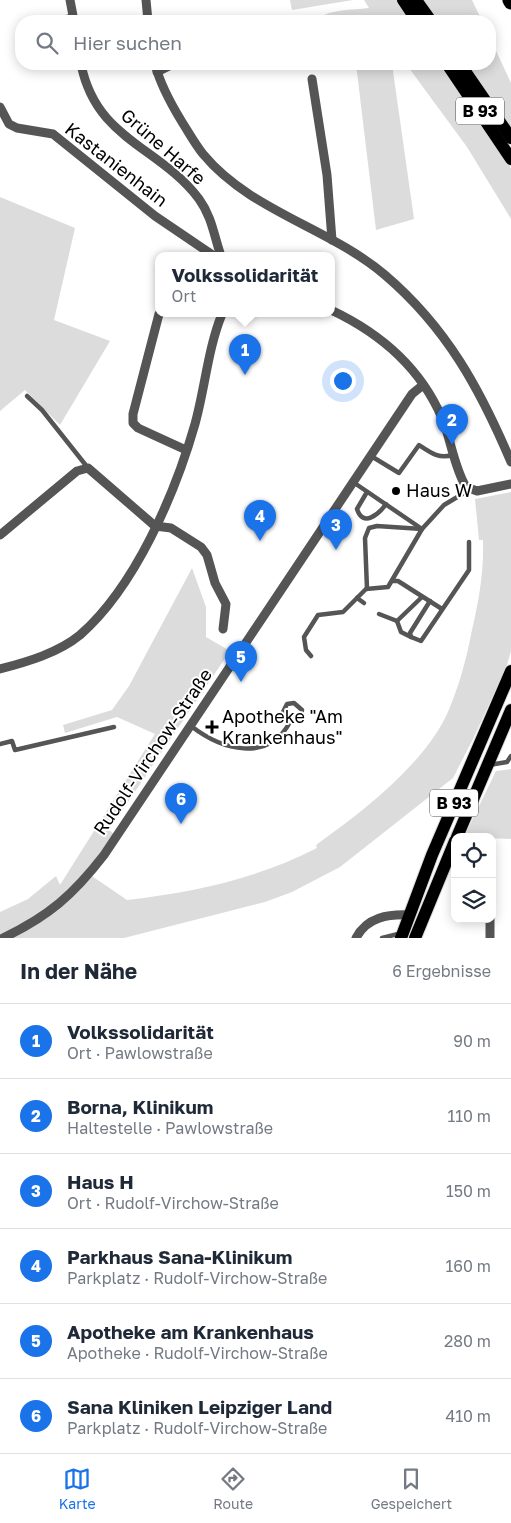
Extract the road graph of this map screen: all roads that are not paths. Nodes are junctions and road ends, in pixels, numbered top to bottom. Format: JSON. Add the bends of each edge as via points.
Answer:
{"nodes":[{"id":1,"x":70,"y":0,"type":"edge"},
{"id":2,"x":146,"y":0,"type":"edge"},
{"id":3,"x":403,"y":0,"type":"edge"},
{"id":4,"x":416,"y":0,"type":"edge"},
{"id":5,"x":73,"y":15,"type":"edge"},
{"id":6,"x":147,"y":15,"type":"edge"},
{"id":7,"x":413,"y":15,"type":"edge"},
{"id":8,"x":426,"y":15,"type":"edge"},
{"id":9,"x":83,"y":70,"type":"edge"},
{"id":10,"x":157,"y":70,"type":"edge"},
{"id":11,"x":451,"y":70,"type":"edge"},
{"id":12,"x":464,"y":70,"type":"edge"},
{"id":13,"x":312,"y":79,"type":"dead end"},
{"id":14,"x":0,"y":106,"type":"edge"},
{"id":15,"x":511,"y":138,"type":"edge"},
{"id":16,"x":511,"y":159,"type":"edge"},
{"id":17,"x":332,"y":240,"type":"junction"},
{"id":18,"x":208,"y":252,"type":"edge"},
{"id":19,"x":220,"y":252,"type":"edge"},
{"id":20,"x":335,"y":312,"type":"edge"},
{"id":21,"x":158,"y":317,"type":"edge"},
{"id":22,"x":218,"y":317,"type":"edge"},
{"id":23,"x":423,"y":385,"type":"junction"},
{"id":24,"x":27,"y":396,"type":"dead end"},
{"id":25,"x":186,"y":450,"type":"junction"},
{"id":26,"x":455,"y":455,"type":"junction"},
{"id":27,"x":371,"y":456,"type":"junction"},
{"id":28,"x":511,"y":462,"type":"edge"},
{"id":29,"x":88,"y":468,"type":"junction"},
{"id":30,"x":353,"y":482,"type":"junction"},
{"id":31,"x":511,"y":484,"type":"edge"},
{"id":32,"x":469,"y":490,"type":"junction"},
{"id":33,"x":367,"y":492,"type":"junction"},
{"id":34,"x":386,"y":504,"type":"junction"},
{"id":35,"x":155,"y":526,"type":"junction"},
{"id":36,"x":422,"y":530,"type":"junction"},
{"id":37,"x":0,"y":535,"type":"edge"},
{"id":38,"x":469,"y":542,"type":"dead end"},
{"id":39,"x":393,"y":581,"type":"junction"},
{"id":40,"x":367,"y":589,"type":"junction"},
{"id":41,"x":422,"y":597,"type":"junction"},
{"id":42,"x":357,"y":598,"type":"junction"},
{"id":43,"x":430,"y":601,"type":"junction"},
{"id":44,"x":364,"y":603,"type":"dead end"},
{"id":45,"x":442,"y":609,"type":"junction"},
{"id":46,"x":379,"y":614,"type":"dead end"},
{"id":47,"x":397,"y":621,"type":"junction"},
{"id":48,"x":223,"y":629,"type":"dead end"},
{"id":49,"x":411,"y":637,"type":"junction"},
{"id":50,"x":311,"y":656,"type":"dead end"},
{"id":51,"x":0,"y":669,"type":"edge"},
{"id":52,"x":511,"y":671,"type":"edge"},
{"id":53,"x":511,"y":710,"type":"edge"},
{"id":54,"x":290,"y":722,"type":"junction"},
{"id":55,"x":190,"y":726,"type":"junction"},
{"id":56,"x":114,"y":727,"type":"dead end"},
{"id":57,"x":0,"y":744,"type":"edge"},
{"id":58,"x":511,"y":756,"type":"edge"},
{"id":59,"x":509,"y":761,"type":"edge"},
{"id":60,"x":488,"y":765,"type":"junction"},
{"id":61,"x":459,"y":833,"type":"edge"},
{"id":62,"x":450,"y":866,"type":"edge"},
{"id":63,"x":410,"y":915,"type":"junction"},
{"id":64,"x":490,"y":923,"type":"edge"},
{"id":65,"x":402,"y":936,"type":"edge"},
{"id":66,"x":3,"y":938,"type":"edge"},
{"id":67,"x":356,"y":938,"type":"edge"},
{"id":68,"x":382,"y":938,"type":"edge"},
{"id":69,"x":416,"y":938,"type":"edge"},
{"id":70,"x":490,"y":938,"type":"edge"}],
"edges":[{"from":1,"to":5,"type":"street"},
{"from":2,"to":6,"type":"street"},
{"from":3,"to":7,"type":"main road"},
{"from":4,"to":8,"type":"main road"},
{"from":9,"to":19,"type":"street","name":"Grüne Harfe","via":[[90,92],[105,118],[183,182],[199,200],[207,212]]},
{"from":10,"to":17,"type":"street","via":[[177,114],[215,167],[271,207]]},
{"from":11,"to":16,"type":"main road","number":"B 93"},
{"from":12,"to":15,"type":"main road","number":"B 93"},
{"from":13,"to":17,"type":"street","via":[[327,175]]},
{"from":14,"to":18,"type":"street","name":"Kastanienhain","via":[[9,124],[53,134],[155,216]]},
{"from":17,"to":28,"type":"street","via":[[385,275],[438,329],[469,374]]},
{"from":20,"to":23,"type":"street","via":[[371,331],[392,348]]},
{"from":21,"to":25,"type":"street","via":[[133,423]]},
{"from":22,"to":25,"type":"street"},
{"from":23,"to":26,"type":"street","via":[[442,416]]},
{"from":23,"to":27,"type":"street","name":"Rudolf-Virchow-Straße","via":[[412,394]]},
{"from":24,"to":29,"type":"lane"},
{"from":25,"to":35,"type":"street"},
{"from":26,"to":27,"type":"lane","via":[[444,458],[418,445],[399,473]]},
{"from":26,"to":32,"type":"street","via":[[462,481]]},
{"from":27,"to":30,"type":"street","name":"Rudolf-Virchow-Straße"},
{"from":29,"to":35,"type":"street"},
{"from":29,"to":37,"type":"street","via":[[77,471]]},
{"from":30,"to":33,"type":"lane"},
{"from":30,"to":55,"type":"street","name":"Rudolf-Virchow-Straße"},
{"from":31,"to":32,"type":"street"},
{"from":32,"to":36,"type":"lane","via":[[444,505]]},
{"from":33,"to":34,"type":"lane"},
{"from":33,"to":34,"type":"lane","via":[[357,509],[362,517],[367,520],[373,517]]},
{"from":34,"to":36,"type":"lane"},
{"from":35,"to":48,"type":"street","via":[[171,528],[201,547],[207,555],[215,583],[226,604]]},
{"from":35,"to":51,"type":"street","via":[[122,587],[79,636],[55,651]]},
{"from":36,"to":39,"type":"lane"},
{"from":36,"to":40,"type":"lane","via":[[368,528],[365,538]]},
{"from":38,"to":45,"type":"lane","via":[[469,570]]},
{"from":39,"to":40,"type":"lane","via":[[388,586]]},
{"from":39,"to":41,"type":"lane"},
{"from":40,"to":42,"type":"lane"},
{"from":41,"to":43,"type":"lane"},
{"from":41,"to":47,"type":"lane"},
{"from":42,"to":44,"type":"lane"},
{"from":42,"to":50,"type":"lane","via":[[343,612],[318,615],[313,621],[304,637],[306,650]]},
{"from":43,"to":45,"type":"lane"},
{"from":43,"to":49,"type":"lane","via":[[412,628]]},
{"from":45,"to":49,"type":"lane","via":[[420,641]]},
{"from":46,"to":47,"type":"lane"},
{"from":47,"to":49,"type":"lane","via":[[401,632]]},
{"from":52,"to":63,"type":"main road","number":"B 93","via":[[432,855]]},
{"from":53,"to":60,"type":"main road","number":"B 93"},
{"from":54,"to":54,"type":"lane","via":[[302,715],[294,703],[283,709],[285,718]]},
{"from":54,"to":55,"type":"lane","via":[[276,740],[261,747],[244,748],[219,744]]},
{"from":55,"to":66,"type":"street","name":"Rudolf-Virchow-Straße","via":[[104,855],[77,888],[51,912]]},
{"from":56,"to":57,"type":"lane","via":[[15,750],[12,741]]},
{"from":58,"to":59,"type":"lane"},
{"from":59,"to":60,"type":"lane"},
{"from":60,"to":61,"type":"main road","number":"B 93"},
{"from":62,"to":69,"type":"main road","number":"B 93"},
{"from":63,"to":65,"type":"main road","number":"B 93"},
{"from":63,"to":67,"type":"street","via":[[392,914],[380,918],[366,926]]},
{"from":64,"to":70,"type":"street"},
{"from":65,"to":68,"type":"lane"}]}
